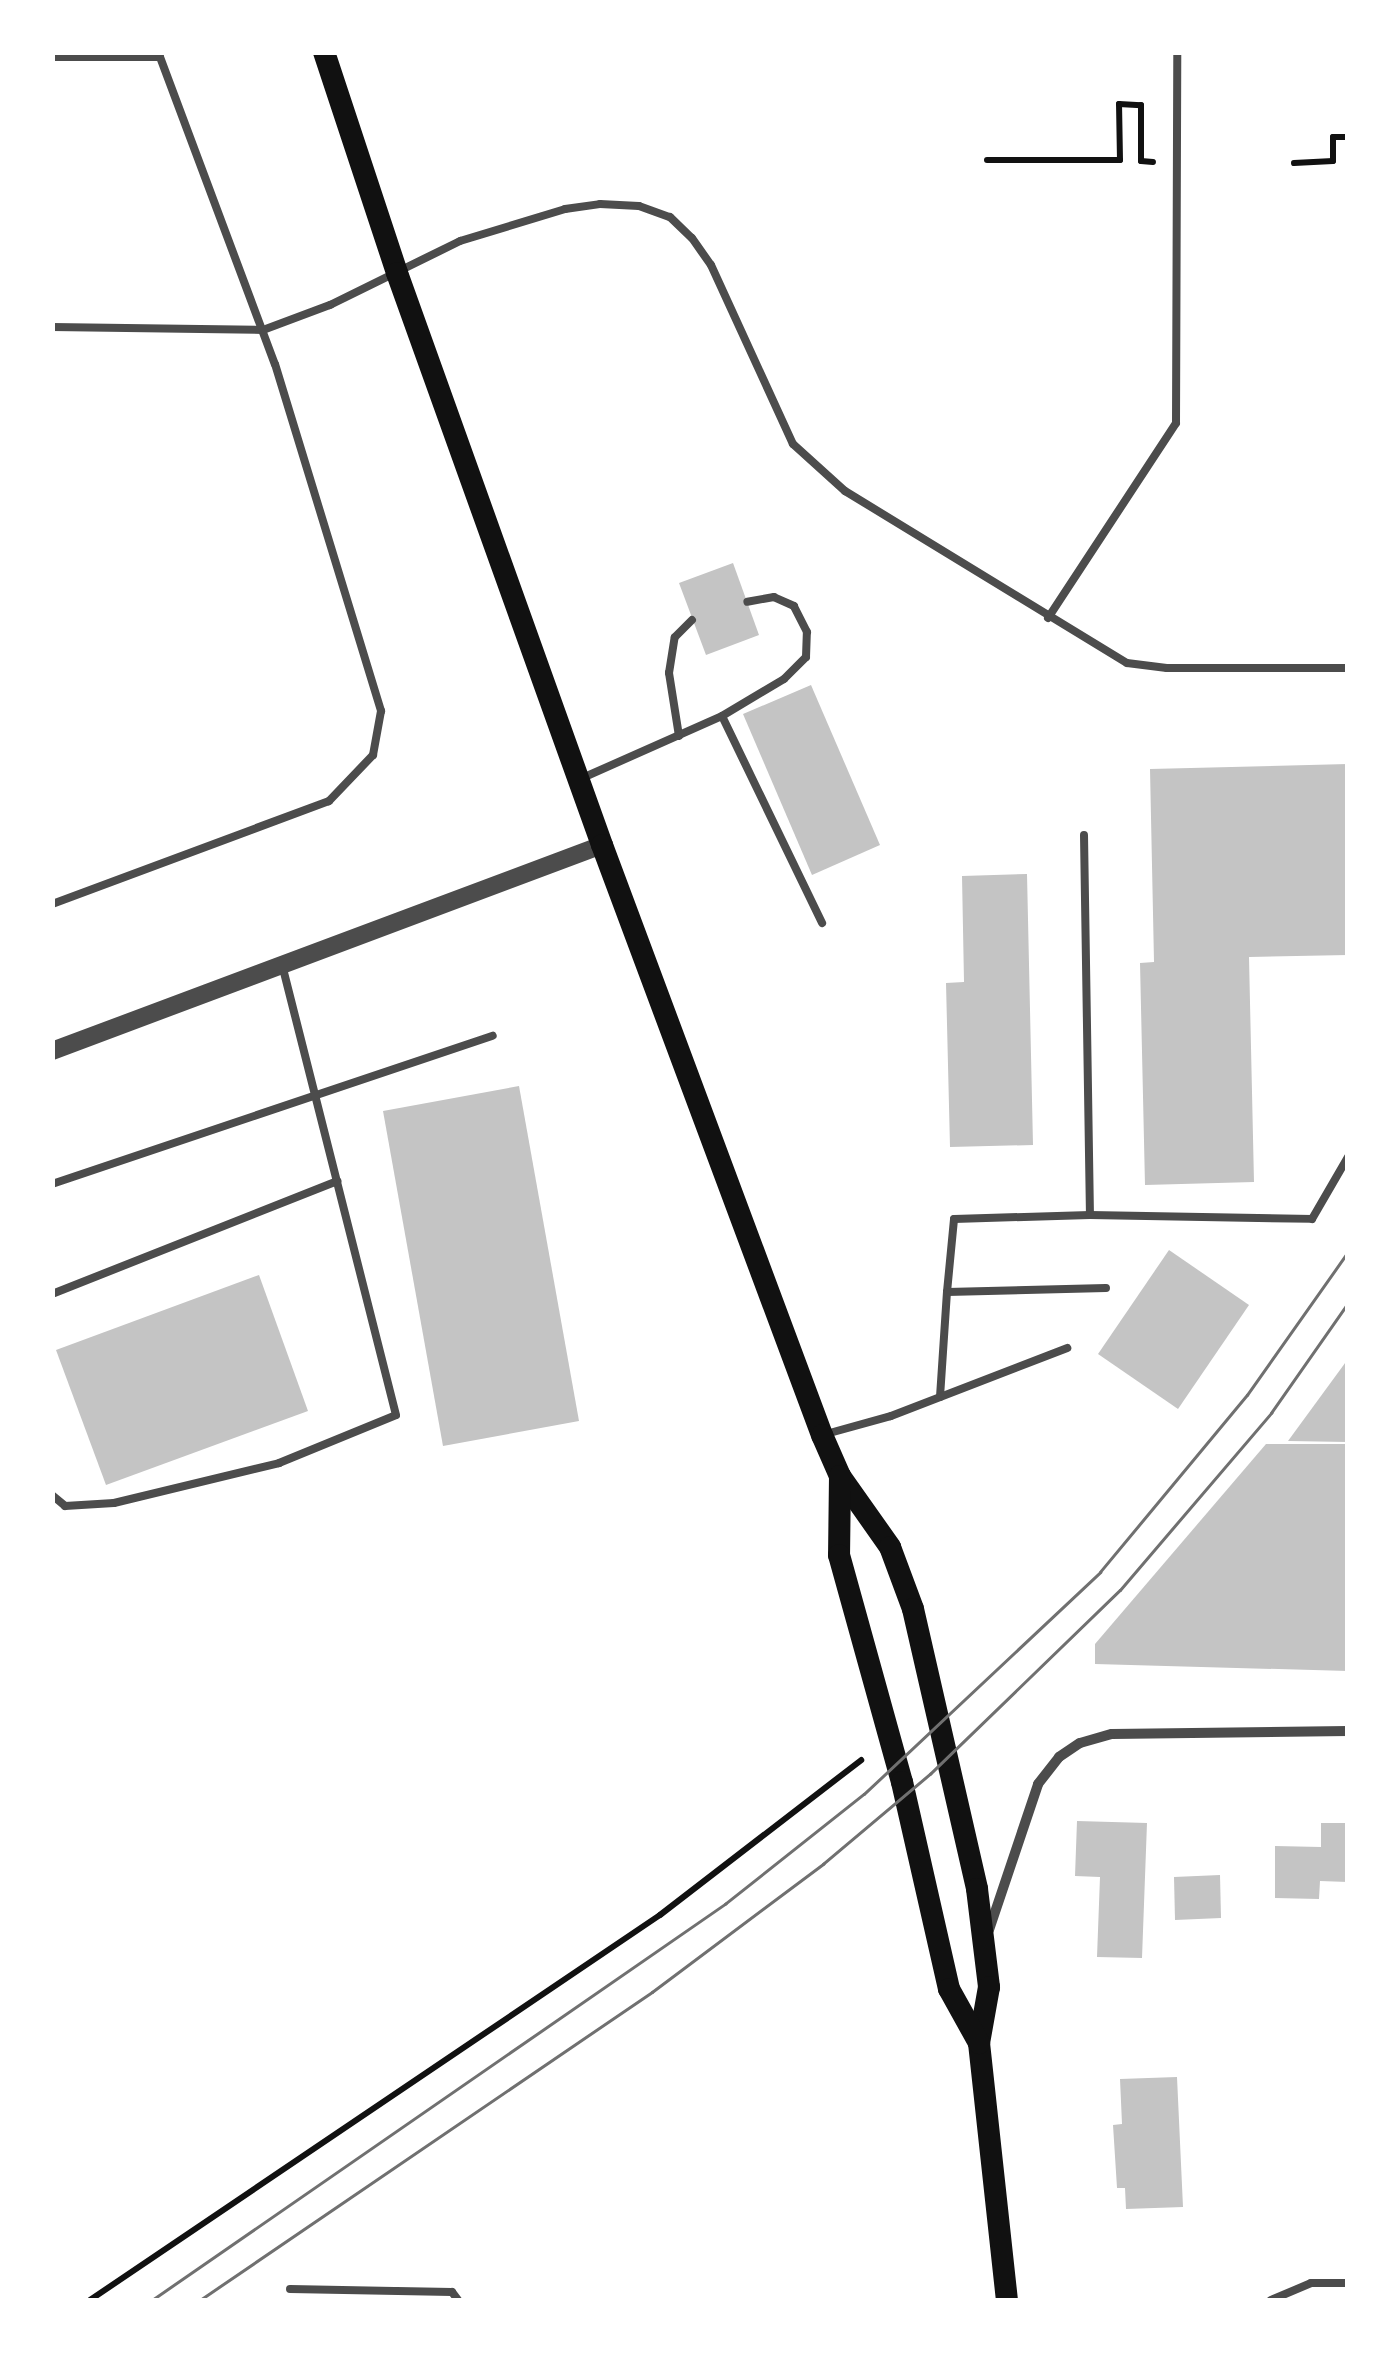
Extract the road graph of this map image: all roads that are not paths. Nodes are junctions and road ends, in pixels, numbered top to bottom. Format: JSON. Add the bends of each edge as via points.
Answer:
{"nodes":[{"id":1,"x":324,"y":52,"type":"edge"},
{"id":2,"x":1176,"y":52,"type":"edge"},
{"id":3,"x":160,"y":55,"type":"edge"},
{"id":4,"x":52,"y":57,"type":"edge"},
{"id":5,"x":397,"y":273,"type":"junction"},
{"id":6,"x":52,"y":327,"type":"edge"},
{"id":7,"x":262,"y":330,"type":"junction"},
{"id":8,"x":747,"y":602,"type":"dead end"},
{"id":9,"x":1048,"y":618,"type":"junction"},
{"id":10,"x":692,"y":620,"type":"dead end"},
{"id":11,"x":1348,"y":668,"type":"edge"},
{"id":12,"x":722,"y":716,"type":"junction"},
{"id":13,"x":679,"y":736,"type":"junction"},
{"id":14,"x":580,"y":779,"type":"junction"},
{"id":15,"x":1084,"y":835,"type":"dead end"},
{"id":16,"x":602,"y":845,"type":"junction"},
{"id":17,"x":52,"y":904,"type":"edge"},
{"id":18,"x":822,"y":923,"type":"dead end"},
{"id":19,"x":282,"y":966,"type":"junction"},
{"id":20,"x":493,"y":1036,"type":"dead end"},
{"id":21,"x":52,"y":1051,"type":"edge"},
{"id":22,"x":314,"y":1092,"type":"junction"},
{"id":23,"x":1348,"y":1157,"type":"edge"},
{"id":24,"x":336,"y":1181,"type":"junction"},
{"id":25,"x":52,"y":1184,"type":"edge"},
{"id":26,"x":1090,"y":1215,"type":"junction"},
{"id":27,"x":1106,"y":1288,"type":"dead end"},
{"id":28,"x":947,"y":1292,"type":"junction"},
{"id":29,"x":52,"y":1294,"type":"edge"},
{"id":30,"x":1067,"y":1348,"type":"dead end"},
{"id":31,"x":940,"y":1396,"type":"junction"},
{"id":32,"x":822,"y":1435,"type":"junction"},
{"id":33,"x":840,"y":1476,"type":"junction"},
{"id":34,"x":52,"y":1495,"type":"edge"},
{"id":35,"x":1348,"y":1731,"type":"edge"},
{"id":36,"x":984,"y":1945,"type":"junction"},
{"id":37,"x":979,"y":2044,"type":"junction"},
{"id":38,"x":1348,"y":2283,"type":"edge"},
{"id":39,"x":290,"y":2289,"type":"dead end"},
{"id":40,"x":458,"y":2300,"type":"edge"},
{"id":41,"x":1007,"y":2300,"type":"edge"},
{"id":42,"x":1271,"y":2300,"type":"edge"}],
"edges":[{"from":1,"to":5,"type":"main road"},
{"from":2,"to":9,"type":"lane","via":[[1176,423]]},
{"from":3,"to":4,"type":"lane"},
{"from":3,"to":7,"type":"lane"},
{"from":5,"to":7,"type":"lane"},
{"from":5,"to":9,"type":"lane","via":[[460,241],[564,209],[639,206],[670,217],[711,265],[793,444],[845,491]]},
{"from":5,"to":14,"type":"main road"},
{"from":6,"to":7,"type":"lane"},
{"from":7,"to":17,"type":"lane","via":[[381,711],[374,755],[329,801]]},
{"from":8,"to":12,"type":"lane","via":[[774,597],[794,606],[807,632],[806,657],[760,696]]},
{"from":9,"to":11,"type":"lane","via":[[1127,663]]},
{"from":10,"to":13,"type":"lane","via":[[676,637],[668,673]]},
{"from":12,"to":13,"type":"lane"},
{"from":12,"to":18,"type":"lane"},
{"from":13,"to":14,"type":"lane"},
{"from":14,"to":16,"type":"main road"},
{"from":15,"to":26,"type":"lane"},
{"from":16,"to":19,"type":"street"},
{"from":16,"to":32,"type":"main road"},
{"from":19,"to":21,"type":"street"},
{"from":19,"to":22,"type":"lane"},
{"from":20,"to":22,"type":"lane"},
{"from":22,"to":24,"type":"lane"},
{"from":22,"to":25,"type":"lane"},
{"from":23,"to":26,"type":"lane","via":[[1312,1219]]},
{"from":24,"to":29,"type":"lane"},
{"from":24,"to":34,"type":"lane","via":[[396,1415],[278,1463],[114,1503],[65,1506]]},
{"from":26,"to":28,"type":"lane","via":[[954,1219]]},
{"from":27,"to":28,"type":"lane"},
{"from":28,"to":31,"type":"lane"},
{"from":30,"to":31,"type":"lane"},
{"from":31,"to":32,"type":"lane"},
{"from":32,"to":33,"type":"main road"},
{"from":33,"to":36,"type":"main road","via":[[890,1547],[913,1609]]},
{"from":33,"to":37,"type":"main road","via":[[838,1555],[902,1782],[949,1989]]},
{"from":35,"to":36,"type":"street","via":[[1112,1734],[1080,1743],[1038,1784]]},
{"from":36,"to":37,"type":"main road","via":[[989,1988]]},
{"from":37,"to":41,"type":"main road"},
{"from":38,"to":42,"type":"lane","via":[[1311,2282]]},
{"from":39,"to":40,"type":"lane","via":[[452,2292]]}]}
